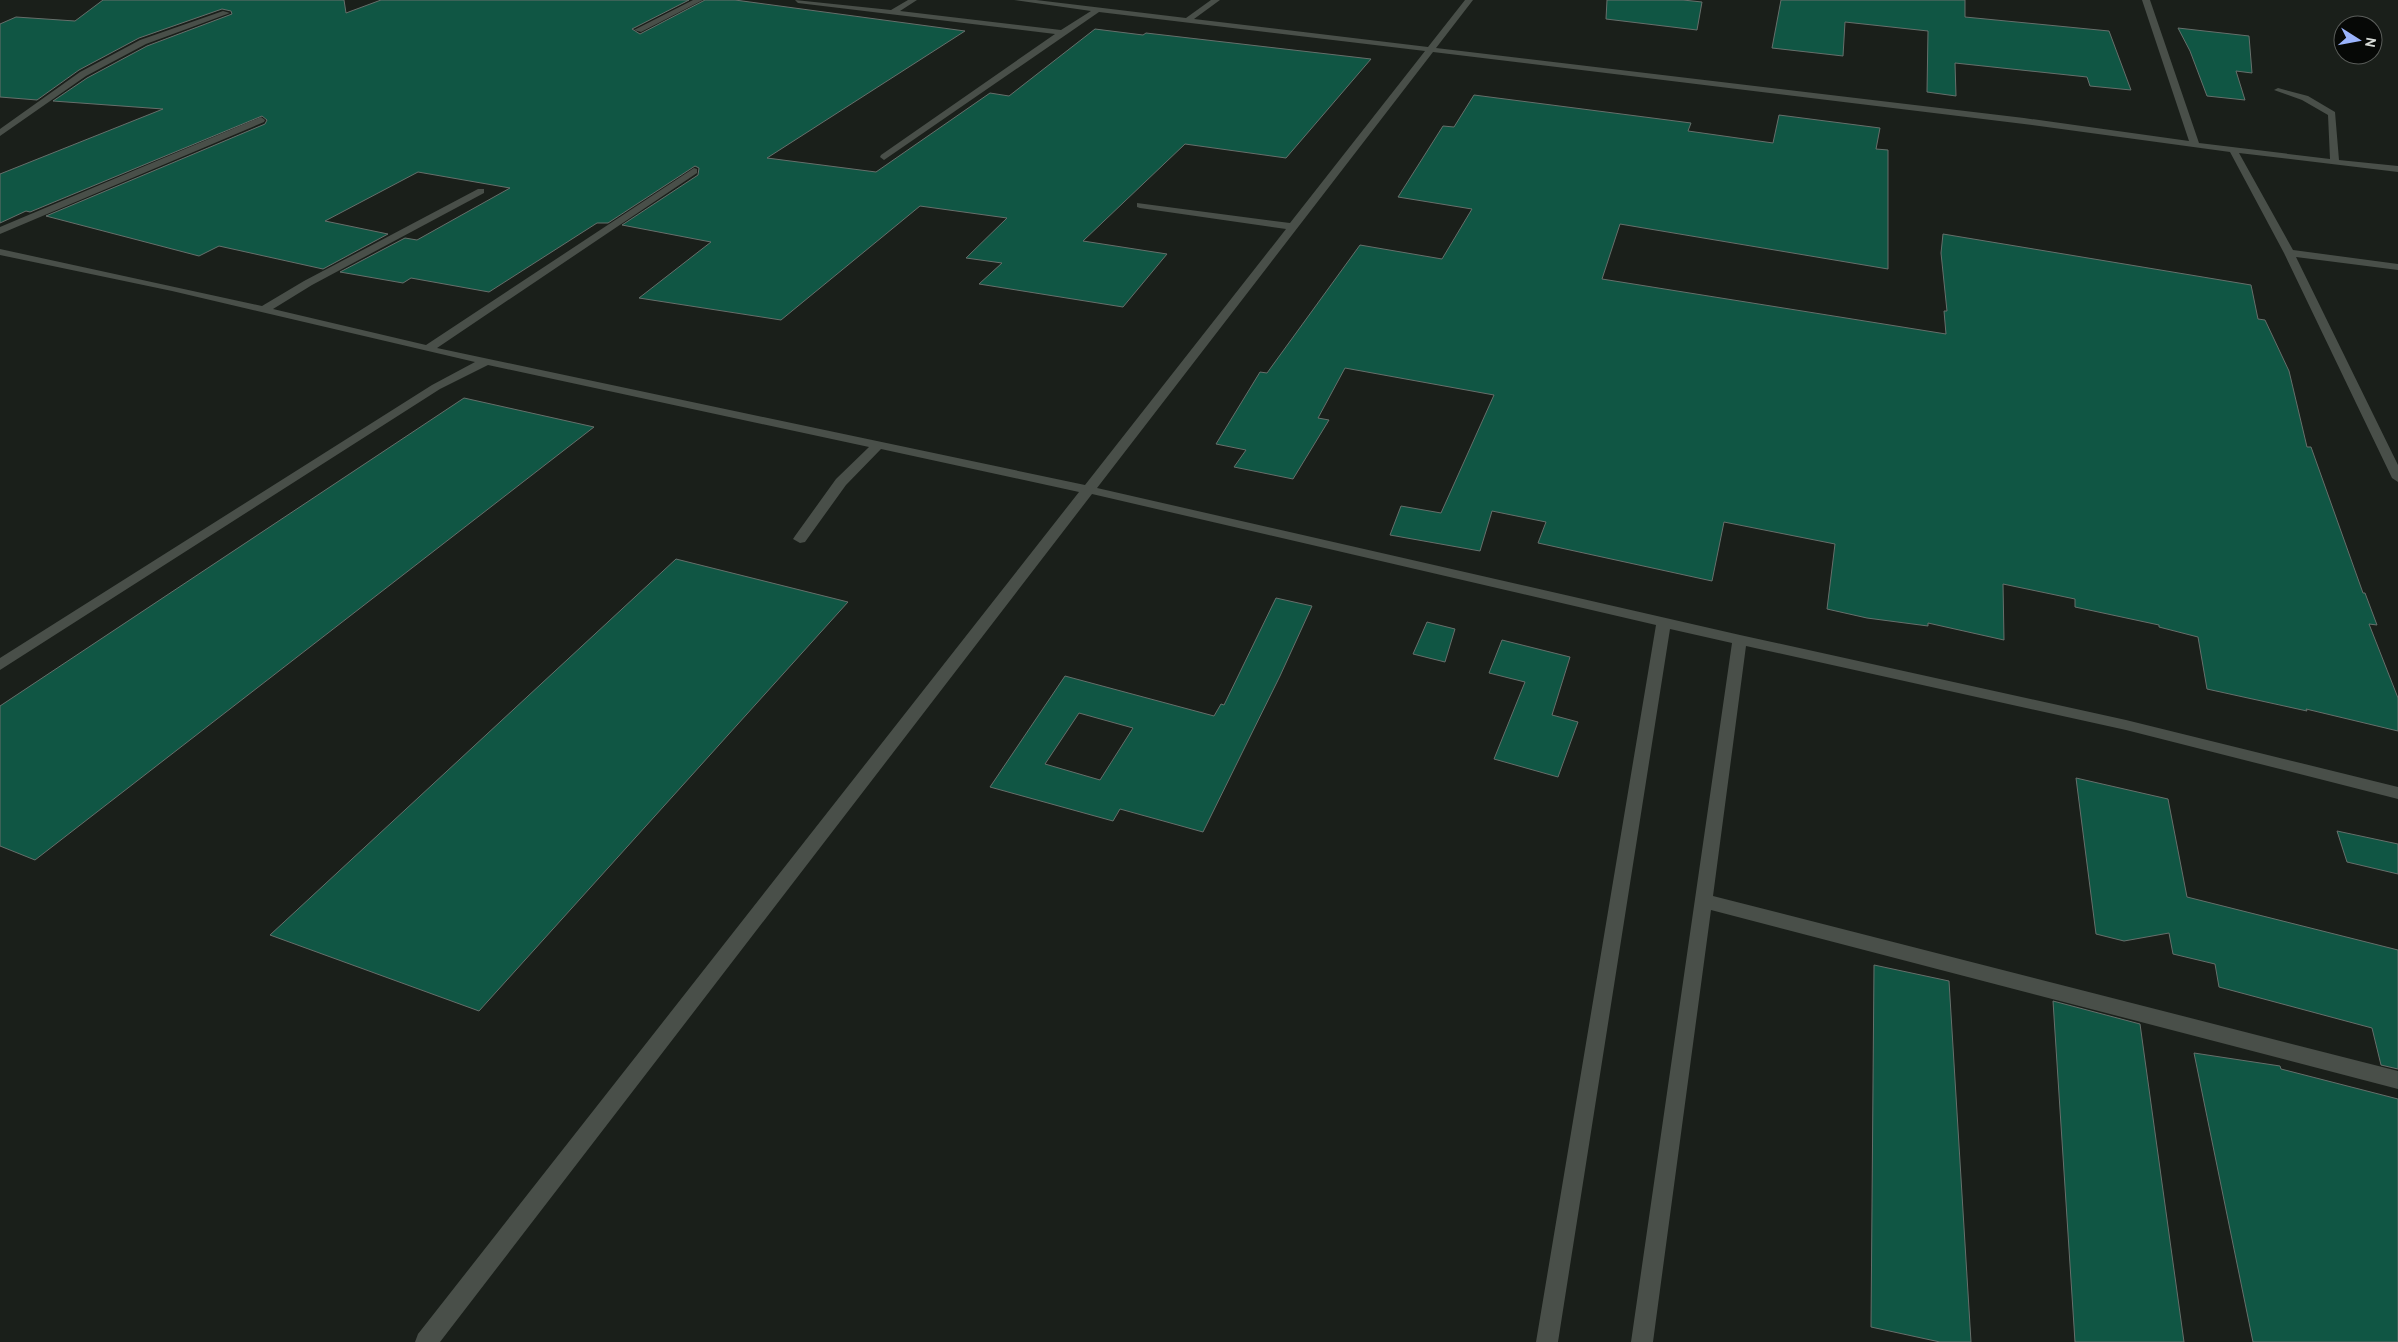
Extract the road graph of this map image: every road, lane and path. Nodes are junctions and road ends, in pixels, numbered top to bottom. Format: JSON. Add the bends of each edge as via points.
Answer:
{"nodes":[{"id":1,"x":699,"y":0,"type":"edge"},
{"id":2,"x":913,"y":0,"type":"edge"},
{"id":3,"x":1018,"y":0,"type":"edge"},
{"id":4,"x":1216,"y":0,"type":"edge"},
{"id":5,"x":1469,"y":0,"type":"edge"},
{"id":6,"x":2146,"y":0,"type":"edge"},
{"id":7,"x":798,"y":1,"type":"edge"},
{"id":8,"x":1099,"y":9,"type":"junction"},
{"id":9,"x":893,"y":12,"type":"junction"},
{"id":10,"x":226,"y":13,"type":"dead end"},
{"id":11,"x":1188,"y":19,"type":"junction"},
{"id":12,"x":638,"y":30,"type":"dead end"},
{"id":13,"x":1063,"y":33,"type":"junction"},
{"id":14,"x":1431,"y":50,"type":"junction"},
{"id":15,"x":2278,"y":90,"type":"dead end"},
{"id":16,"x":261,"y":120,"type":"dead end"},
{"id":17,"x":0,"y":133,"type":"edge"},
{"id":18,"x":2195,"y":144,"type":"junction"},
{"id":19,"x":2233,"y":150,"type":"junction"},
{"id":20,"x":884,"y":157,"type":"dead end"},
{"id":21,"x":2335,"y":161,"type":"junction"},
{"id":22,"x":2398,"y":169,"type":"edge"},
{"id":23,"x":694,"y":171,"type":"dead end"},
{"id":24,"x":481,"y":191,"type":"dead end"},
{"id":25,"x":1140,"y":205,"type":"dead end"},
{"id":26,"x":1294,"y":227,"type":"junction"},
{"id":27,"x":0,"y":231,"type":"edge"},
{"id":28,"x":0,"y":252,"type":"edge"},
{"id":29,"x":2289,"y":253,"type":"junction"},
{"id":30,"x":2398,"y":267,"type":"edge"},
{"id":31,"x":264,"y":310,"type":"junction"},
{"id":32,"x":428,"y":349,"type":"junction"},
{"id":33,"x":485,"y":362,"type":"junction"},
{"id":34,"x":878,"y":445,"type":"junction"},
{"id":35,"x":2398,"y":478,"type":"edge"},
{"id":36,"x":1090,"y":490,"type":"junction"},
{"id":37,"x":800,"y":539,"type":"dead end"},
{"id":38,"x":1664,"y":623,"type":"junction"},
{"id":39,"x":1740,"y":640,"type":"junction"},
{"id":40,"x":0,"y":665,"type":"edge"},
{"id":41,"x":2398,"y":793,"type":"edge"},
{"id":42,"x":1704,"y":901,"type":"junction"},
{"id":43,"x":2398,"y":1080,"type":"edge"},
{"id":44,"x":426,"y":1342,"type":"edge"},
{"id":45,"x":1547,"y":1342,"type":"edge"},
{"id":46,"x":1642,"y":1342,"type":"edge"}],
"edges":[{"from":1,"to":12,"type":"street"},
{"from":2,"to":9,"type":"street"},
{"from":3,"to":8,"type":"street"},
{"from":4,"to":11,"type":"street"},
{"from":5,"to":14,"type":"street"},
{"from":6,"to":18,"type":"street"},
{"from":7,"to":9,"type":"street"},
{"from":8,"to":11,"type":"street"},
{"from":8,"to":13,"type":"street"},
{"from":9,"to":13,"type":"street"},
{"from":10,"to":17,"type":"street","via":[[142,42],[83,74]]},
{"from":11,"to":14,"type":"street"},
{"from":13,"to":20,"type":"street"},
{"from":14,"to":18,"type":"street"},
{"from":14,"to":26,"type":"street"},
{"from":15,"to":21,"type":"street","via":[[2305,98],[2332,114]]},
{"from":16,"to":27,"type":"street"},
{"from":18,"to":19,"type":"street"},
{"from":19,"to":21,"type":"street"},
{"from":19,"to":29,"type":"street"},
{"from":21,"to":22,"type":"street"},
{"from":23,"to":32,"type":"street"},
{"from":24,"to":31,"type":"street","via":[[308,283]]},
{"from":25,"to":26,"type":"street"},
{"from":26,"to":36,"type":"street"},
{"from":28,"to":31,"type":"street"},
{"from":29,"to":30,"type":"street"},
{"from":29,"to":35,"type":"street"},
{"from":31,"to":32,"type":"street"},
{"from":32,"to":33,"type":"street"},
{"from":33,"to":34,"type":"street"},
{"from":33,"to":40,"type":"street","via":[[436,387]]},
{"from":34,"to":36,"type":"street"},
{"from":34,"to":37,"type":"street","via":[[841,482]]},
{"from":36,"to":38,"type":"street"},
{"from":36,"to":44,"type":"street"},
{"from":38,"to":39,"type":"street"},
{"from":38,"to":45,"type":"street"},
{"from":39,"to":41,"type":"street","via":[[2126,725]]},
{"from":39,"to":42,"type":"street"},
{"from":42,"to":43,"type":"street"},
{"from":42,"to":46,"type":"street"}]}
